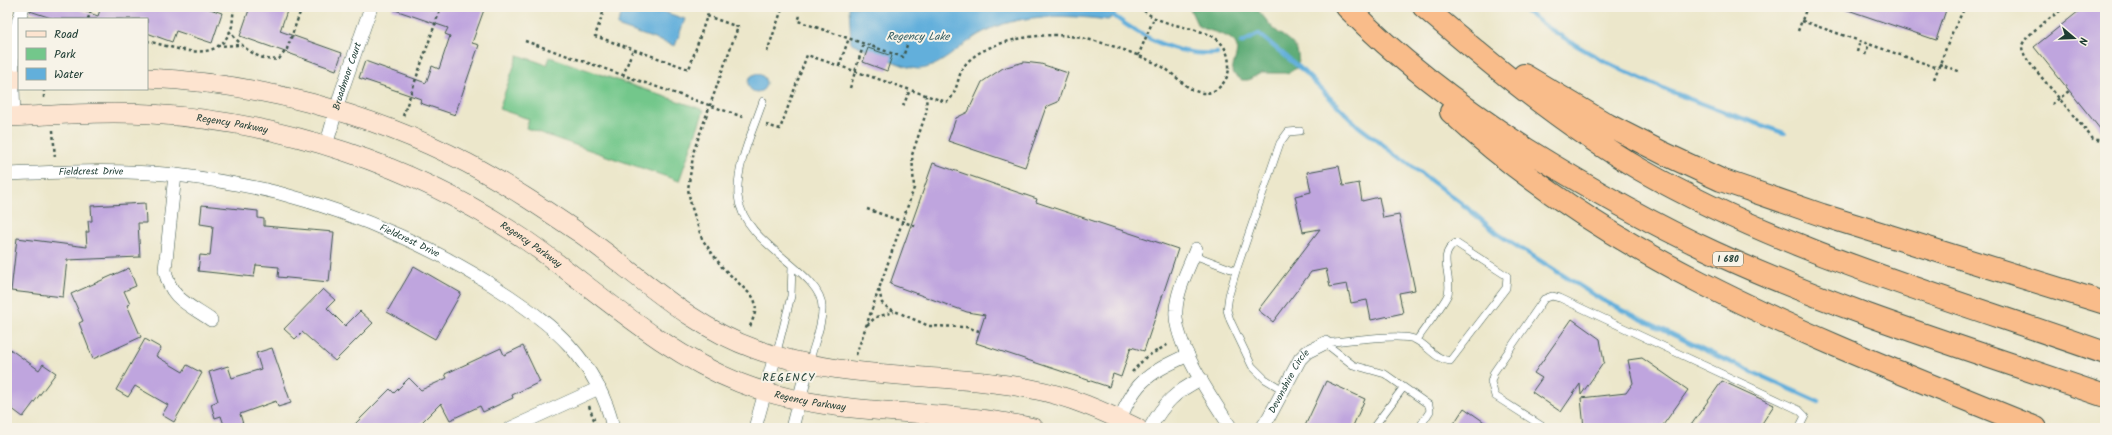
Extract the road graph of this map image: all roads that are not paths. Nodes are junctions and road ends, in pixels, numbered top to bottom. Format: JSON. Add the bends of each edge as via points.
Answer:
{"nodes":[{"id":1,"x":23,"y":7,"type":"edge"},
{"id":2,"x":371,"y":7,"type":"edge"},
{"id":3,"x":1347,"y":7,"type":"edge"},
{"id":4,"x":1424,"y":7,"type":"edge"},
{"id":5,"x":19,"y":18,"type":"edge"},
{"id":6,"x":18,"y":22,"type":"edge"},
{"id":7,"x":11,"y":41,"type":"edge"},
{"id":8,"x":1389,"y":48,"type":"junction"},
{"id":9,"x":148,"y":78,"type":"edge"},
{"id":10,"x":13,"y":80,"type":"edge"},
{"id":11,"x":763,"y":102,"type":"dead end"},
{"id":12,"x":336,"y":110,"type":"junction"},
{"id":13,"x":11,"y":117,"type":"edge"},
{"id":14,"x":1300,"y":131,"type":"dead end"},
{"id":15,"x":326,"y":146,"type":"junction"},
{"id":16,"x":7,"y":174,"type":"edge"},
{"id":17,"x":175,"y":175,"type":"junction"},
{"id":18,"x":1195,"y":252,"type":"joint"},
{"id":19,"x":792,"y":266,"type":"junction"},
{"id":20,"x":1236,"y":271,"type":"junction"},
{"id":21,"x":2105,"y":304,"type":"edge"},
{"id":22,"x":211,"y":320,"type":"dead end"},
{"id":23,"x":2032,"y":327,"type":"junction"},
{"id":24,"x":1417,"y":340,"type":"junction"},
{"id":25,"x":1325,"y":343,"type":"junction"},
{"id":26,"x":2105,"y":347,"type":"edge"},
{"id":27,"x":2105,"y":353,"type":"edge"},
{"id":28,"x":1188,"y":355,"type":"junction"},
{"id":29,"x":775,"y":356,"type":"junction"},
{"id":30,"x":808,"y":365,"type":"junction"},
{"id":31,"x":1201,"y":379,"type":"junction"},
{"id":32,"x":599,"y":388,"type":"junction"},
{"id":33,"x":1403,"y":388,"type":"junction"},
{"id":34,"x":1283,"y":390,"type":"junction"},
{"id":35,"x":766,"y":392,"type":"junction"},
{"id":36,"x":2105,"y":396,"type":"edge"},
{"id":37,"x":800,"y":401,"type":"junction"},
{"id":38,"x":1118,"y":424,"type":"edge"},
{"id":39,"x":511,"y":428,"type":"edge"},
{"id":40,"x":613,"y":428,"type":"edge"},
{"id":41,"x":755,"y":428,"type":"edge"},
{"id":42,"x":792,"y":428,"type":"edge"},
{"id":43,"x":1034,"y":428,"type":"edge"},
{"id":44,"x":1137,"y":428,"type":"edge"},
{"id":45,"x":1150,"y":428,"type":"edge"},
{"id":46,"x":1231,"y":428,"type":"edge"},
{"id":47,"x":1262,"y":428,"type":"edge"},
{"id":48,"x":1373,"y":428,"type":"edge"},
{"id":49,"x":1419,"y":428,"type":"edge"},
{"id":50,"x":1545,"y":428,"type":"edge"},
{"id":51,"x":1799,"y":428,"type":"edge"},
{"id":52,"x":2036,"y":428,"type":"edge"}],
"edges":[{"from":1,"to":5,"type":"street"},
{"from":2,"to":12,"type":"street","name":"Broadmoor Court"},
{"from":3,"to":8,"type":"highway","number":"I 680"},
{"from":4,"to":21,"type":"highway","via":[[1558,96],[1638,141],[1694,168],[1822,215]]},
{"from":4,"to":23,"type":"highway","via":[[1539,103],[1656,179],[1782,238]]},
{"from":6,"to":7,"type":"street"},
{"from":7,"to":10,"type":"street"},
{"from":8,"to":36,"type":"highway","number":"I 680","via":[[1448,96],[1512,140],[1606,197],[1679,236],[1755,271],[1832,301]]},
{"from":8,"to":52,"type":"highway","via":[[1438,101],[1490,146],[1559,198],[1613,233],[1681,272],[1741,302]]},
{"from":9,"to":12,"type":"main road","via":[[232,87]]},
{"from":10,"to":13,"type":"street"},
{"from":11,"to":19,"type":"lane","via":[[739,178],[740,206],[753,229]]},
{"from":12,"to":15,"type":"street","name":"Broadmoor Court"},
{"from":12,"to":29,"type":"main road","via":[[409,137],[485,173],[570,226],[698,321],[736,342]]},
{"from":13,"to":15,"type":"main road","name":"Regency Parkway","via":[[100,113],[184,117],[255,128]]},
{"from":14,"to":20,"type":"lane","via":[[1288,132],[1280,143]]},
{"from":15,"to":35,"type":"main road","name":"Regency Parkway","via":[[406,175],[477,210],[526,241],[673,348],[717,372]]},
{"from":16,"to":17,"type":"street","name":"Fieldcrest Drive","via":[[106,171]]},
{"from":17,"to":22,"type":"street","via":[[165,270],[167,281],[175,295]]},
{"from":17,"to":32,"type":"street","name":"Fieldcrest Drive","via":[[236,184],[308,202],[351,216],[440,256],[490,284],[543,321],[569,345]]},
{"from":18,"to":20,"type":"lane"},
{"from":18,"to":28,"type":"street","via":[[1176,310],[1179,334]]},
{"from":19,"to":29,"type":"lane","via":[[791,296]]},
{"from":19,"to":30,"type":"lane","via":[[815,288],[822,304],[821,319]]},
{"from":20,"to":34,"type":"lane","via":[[1228,304],[1230,320],[1255,370]]},
{"from":23,"to":26,"type":"highway"},
{"from":23,"to":27,"type":"highway"},
{"from":24,"to":24,"type":"lane","via":[[1442,360],[1450,361],[1506,288],[1507,276],[1456,243],[1451,246],[1445,257],[1448,294]]},
{"from":24,"to":25,"type":"lane","via":[[1388,337]]},
{"from":25,"to":33,"type":"lane","via":[[1353,365],[1385,374]]},
{"from":25,"to":34,"type":"street","name":"Devonshire Circle","via":[[1301,357]]},
{"from":28,"to":31,"type":"street"},
{"from":28,"to":38,"type":"street","via":[[1145,378],[1133,392]]},
{"from":29,"to":30,"type":"main road"},
{"from":29,"to":35,"type":"street"},
{"from":30,"to":37,"type":"street"},
{"from":30,"to":38,"type":"main road","via":[[869,374],[1024,387],[1069,398]]},
{"from":31,"to":45,"type":"street","via":[[1170,398]]},
{"from":31,"to":46,"type":"street"},
{"from":32,"to":39,"type":"street"},
{"from":32,"to":40,"type":"street","name":"Fieldcrest Drive"},
{"from":33,"to":48,"type":"lane"},
{"from":33,"to":49,"type":"lane","via":[[1430,408]]},
{"from":34,"to":47,"type":"street","name":"Devonshire Circle"},
{"from":35,"to":37,"type":"main road","name":"Regency Parkway"},
{"from":35,"to":41,"type":"street"},
{"from":37,"to":42,"type":"street"},
{"from":37,"to":43,"type":"main road","name":"Regency Parkway","via":[[982,419]]},
{"from":38,"to":44,"type":"main road"},
{"from":50,"to":51,"type":"lane","via":[[1495,396],[1491,382],[1494,372],[1544,299],[1552,296],[1799,410],[1804,416]]}]}
